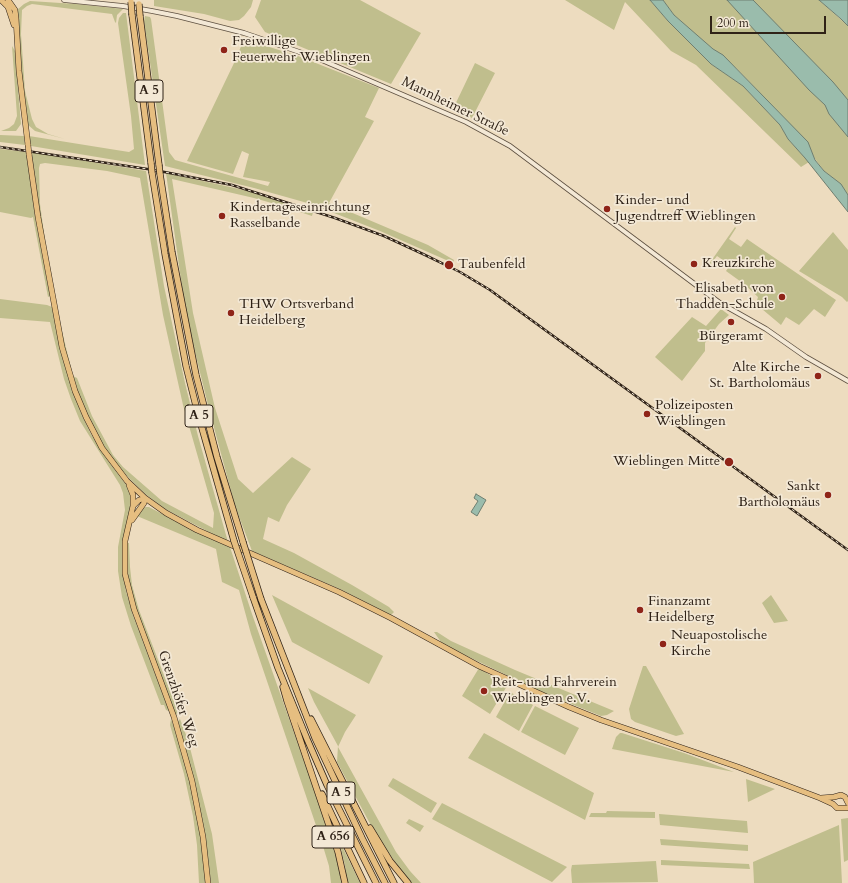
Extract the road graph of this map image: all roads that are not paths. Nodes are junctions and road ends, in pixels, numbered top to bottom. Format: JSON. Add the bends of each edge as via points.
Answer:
{"nodes":[{"id":1,"x":64,"y":0,"type":"edge"},
{"id":2,"x":7,"y":1,"type":"edge"},
{"id":3,"x":131,"y":1,"type":"edge"},
{"id":4,"x":139,"y":2,"type":"edge"},
{"id":5,"x":848,"y":381,"type":"edge"},
{"id":6,"x":127,"y":481,"type":"junction"},
{"id":7,"x":145,"y":498,"type":"junction"},
{"id":8,"x":133,"y":506,"type":"junction"},
{"id":9,"x":156,"y":507,"type":"junction"},
{"id":10,"x":140,"y":508,"type":"junction"},
{"id":11,"x":129,"y":524,"type":"junction"},
{"id":12,"x":278,"y":668,"type":"junction"},
{"id":13,"x":300,"y":702,"type":"junction"},
{"id":14,"x":308,"y":765,"type":"junction"},
{"id":15,"x":834,"y":797,"type":"junction"},
{"id":16,"x":820,"y":798,"type":"junction"},
{"id":17,"x":353,"y":801,"type":"junction"},
{"id":18,"x":847,"y":802,"type":"edge"},
{"id":19,"x":833,"y":804,"type":"junction"},
{"id":20,"x":845,"y":807,"type":"edge"},
{"id":21,"x":208,"y":883,"type":"edge"},
{"id":22,"x":345,"y":883,"type":"edge"},
{"id":23,"x":364,"y":883,"type":"edge"},
{"id":24,"x":376,"y":883,"type":"edge"},
{"id":25,"x":385,"y":883,"type":"edge"},
{"id":26,"x":394,"y":883,"type":"edge"},
{"id":27,"x":408,"y":883,"type":"edge"}],
"edges":[{"from":1,"to":5,"type":"street","name":"Mannheimer Straße","via":[[152,11],[244,33],[317,58],[466,122],[510,146],[720,303]]},
{"from":2,"to":6,"type":"main road","bridge":true,"via":[[16,30],[29,154],[62,347],[80,405],[96,438]]},
{"from":3,"to":12,"type":"highway","number":"A 5","bridge":true,"via":[[152,173],[186,366],[234,541]]},
{"from":4,"to":13,"type":"highway","number":"A 5","bridge":true,"via":[[172,252],[198,381],[217,457],[261,599]]},
{"from":6,"to":7,"type":"main road"},
{"from":6,"to":8,"type":"main road","via":[[132,491]]},
{"from":7,"to":8,"type":"main road"},
{"from":7,"to":9,"type":"main road"},
{"from":7,"to":10,"type":"main road","name":"Grenzhöfer Weg"},
{"from":8,"to":11,"type":"main road","name":"Grenzhöfer Weg"},
{"from":9,"to":10,"type":"main road","via":[[148,505]]},
{"from":9,"to":16,"type":"main road","via":[[211,536],[339,592],[479,666],[562,704]]},
{"from":10,"to":11,"type":"main road","name":"Grenzhöfer Weg"},
{"from":11,"to":21,"type":"main road","name":"Grenzhöfer Weg","via":[[125,541],[125,574],[134,608],[180,736],[192,780]]},
{"from":12,"to":14,"type":"highway"},
{"from":12,"to":24,"type":"highway","number":"A 5","via":[[328,785]]},
{"from":13,"to":17,"type":"highway","number":"A 5","via":[[309,714]]},
{"from":13,"to":25,"type":"highway","number":"A 5"},
{"from":14,"to":22,"type":"highway","number":"A 656","via":[[338,852]]},
{"from":14,"to":23,"type":"highway"},
{"from":15,"to":16,"type":"main road"},
{"from":15,"to":18,"type":"main road","via":[[841,795]]},
{"from":15,"to":19,"type":"main road"},
{"from":16,"to":19,"type":"main road"},
{"from":17,"to":26,"type":"highway","number":"A 5"},
{"from":17,"to":27,"type":"highway","number":"A 5","via":[[390,860]]},
{"from":18,"to":20,"type":"main road"},
{"from":19,"to":20,"type":"main road","via":[[837,808]]}]}
